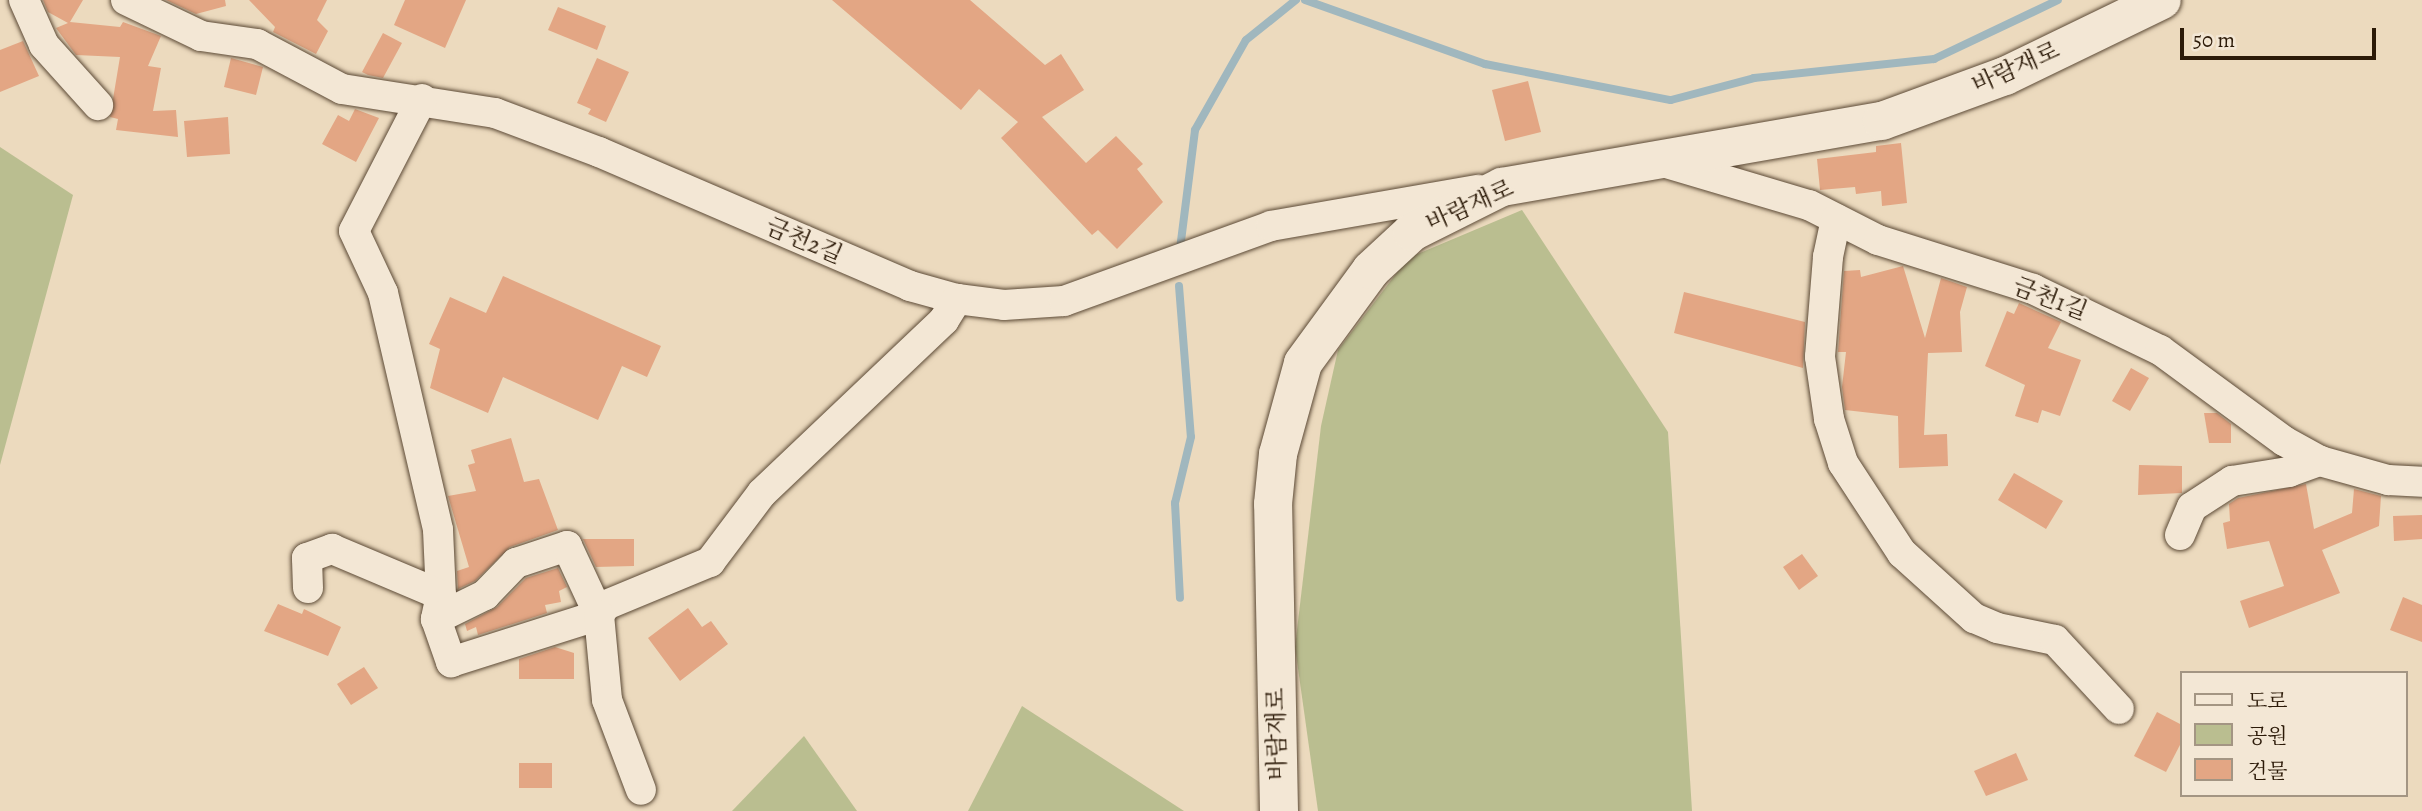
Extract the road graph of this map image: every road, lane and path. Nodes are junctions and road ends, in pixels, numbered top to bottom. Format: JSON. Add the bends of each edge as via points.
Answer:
{"nodes":[{"id":1,"x":24,"y":0,"type":"edge"},
{"id":2,"x":125,"y":0,"type":"edge"},
{"id":3,"x":2162,"y":0,"type":"edge"},
{"id":4,"x":422,"y":99,"type":"junction"},
{"id":5,"x":98,"y":106,"type":"dead end"},
{"id":6,"x":1654,"y":159,"type":"junction"},
{"id":7,"x":1502,"y":187,"type":"junction"},
{"id":8,"x":1836,"y":219,"type":"junction"},
{"id":9,"x":957,"y":299,"type":"junction"},
{"id":10,"x":2320,"y":461,"type":"junction"},
{"id":11,"x":2422,"y":482,"type":"edge"},
{"id":12,"x":2180,"y":535,"type":"dead end"},
{"id":13,"x":308,"y":588,"type":"dead end"},
{"id":14,"x":438,"y":607,"type":"junction"},
{"id":15,"x":599,"y":615,"type":"junction"},
{"id":16,"x":2119,"y":709,"type":"dead end"},
{"id":17,"x":641,"y":790,"type":"dead end"},
{"id":18,"x":1279,"y":811,"type":"edge"}],
"edges":[{"from":1,"to":5,"type":"street","via":[[44,45]]},
{"from":2,"to":4,"type":"street","name":"금천2길","via":[[201,36],[257,44],[342,89]]},
{"from":3,"to":6,"type":"street","name":"바람재로","via":[[2005,76],[1882,121]]},
{"from":4,"to":9,"type":"street","name":"금천2길","via":[[495,113],[909,286]]},
{"from":4,"to":14,"type":"street","via":[[354,232],[383,293],[438,530]]},
{"from":6,"to":7,"type":"street","name":"바람재로"},
{"from":6,"to":8,"type":"street","name":"금천1길","via":[[1809,205]]},
{"from":7,"to":9,"type":"street","name":"금천2길","via":[[1271,226],[1065,300],[1004,305]]},
{"from":7,"to":18,"type":"street","name":"바람재로","via":[[1412,232],[1371,270],[1303,363],[1278,454],[1273,504]]},
{"from":8,"to":10,"type":"street","name":"금천1길","via":[[1878,240],[2084,310],[2160,350],[2284,441]]},
{"from":8,"to":16,"type":"street","via":[[1819,357],[1829,419],[1843,463],[1902,554],[1964,609],[1997,628],[2056,640]]},
{"from":9,"to":15,"type":"street","via":[[944,320],[762,493],[710,562],[606,606]]},
{"from":10,"to":11,"type":"street","name":"금천1길","via":[[2388,480]]},
{"from":10,"to":12,"type":"street","via":[[2289,472],[2232,481],[2192,507]]},
{"from":13,"to":14,"type":"street","via":[[307,558],[332,548]]},
{"from":14,"to":15,"type":"street","via":[[451,662]]},
{"from":14,"to":15,"type":"street","via":[[485,595],[516,563],[567,546]]},
{"from":15,"to":17,"type":"street","via":[[607,700]]}]}
